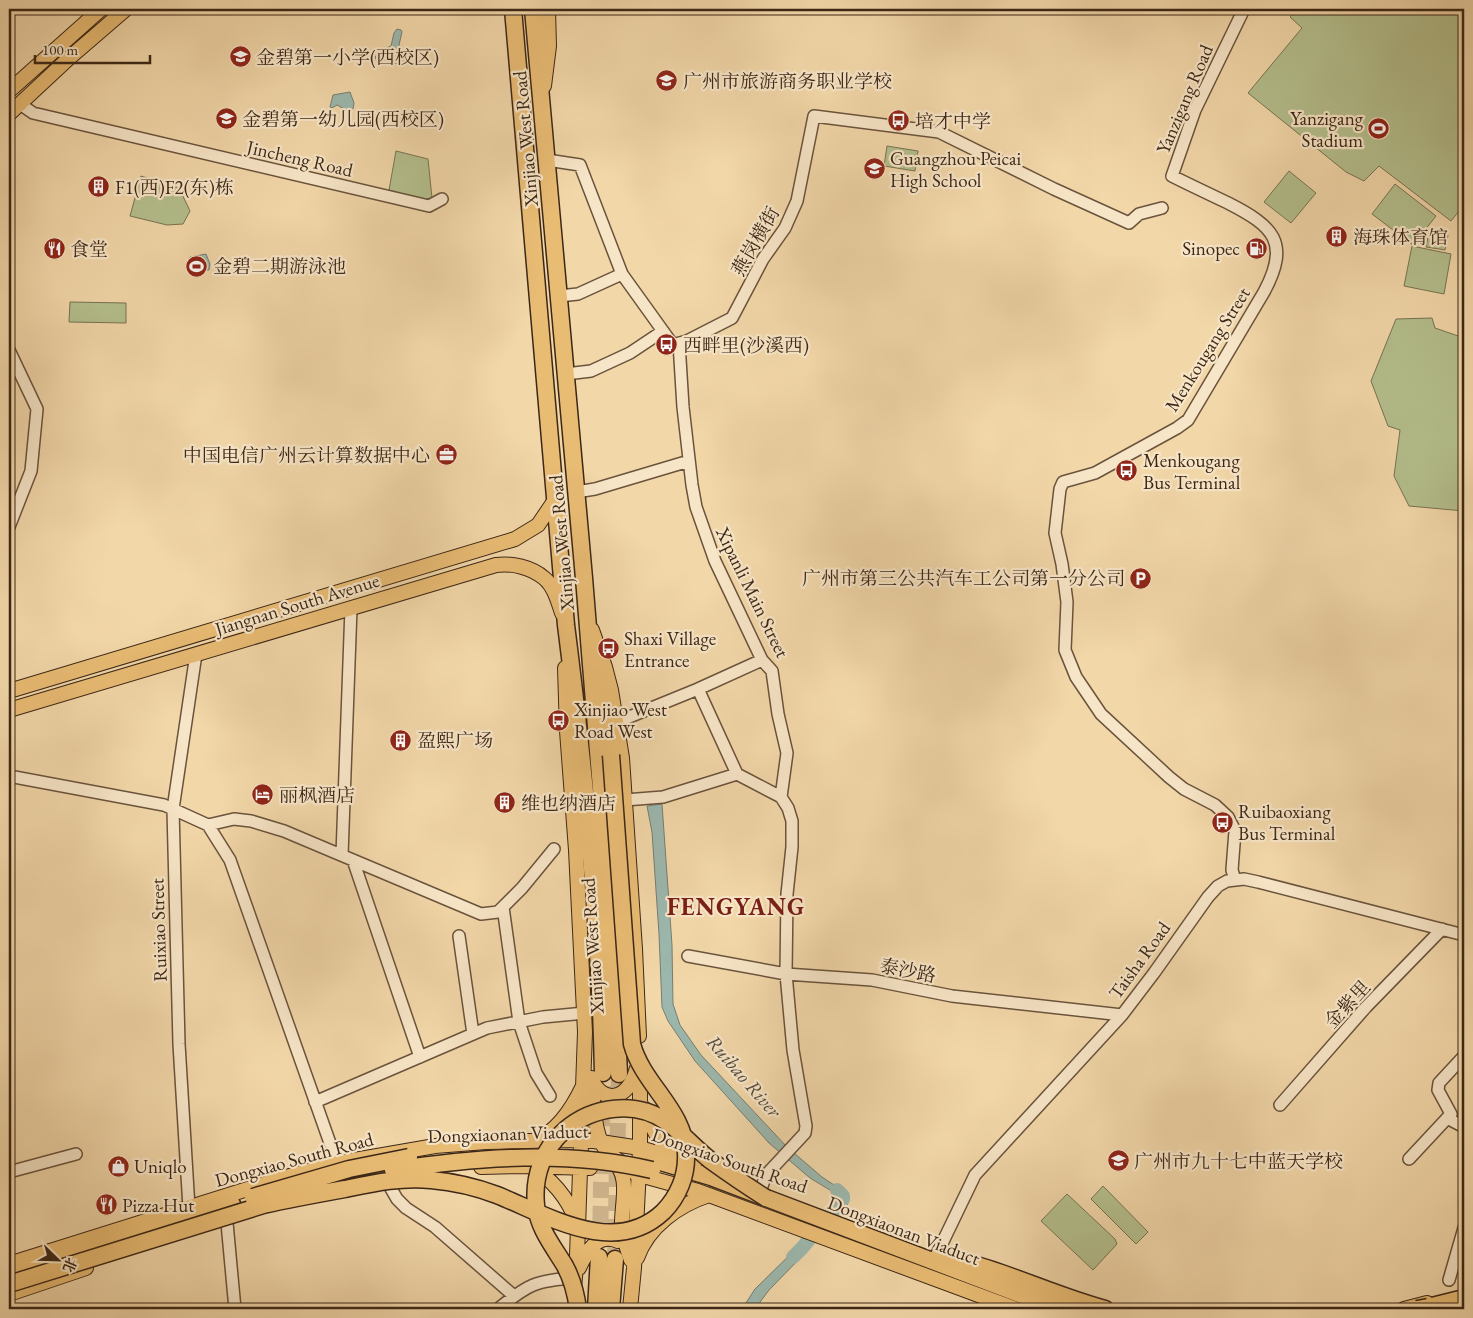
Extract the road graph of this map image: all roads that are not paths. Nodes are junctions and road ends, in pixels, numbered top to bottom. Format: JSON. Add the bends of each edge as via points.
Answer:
{"nodes":[{"id":1,"x":101,"y":9,"type":"edge"},
{"id":2,"x":126,"y":9,"type":"edge"},
{"id":3,"x":513,"y":9,"type":"edge"},
{"id":4,"x":533,"y":9,"type":"edge"},
{"id":5,"x":548,"y":9,"type":"edge"},
{"id":6,"x":1244,"y":9,"type":"edge"},
{"id":7,"x":9,"y":91,"type":"edge"},
{"id":8,"x":542,"y":102,"type":"junction"},
{"id":9,"x":20,"y":104,"type":"junction"},
{"id":10,"x":9,"y":114,"type":"edge"},
{"id":11,"x":547,"y":160,"type":"junction"},
{"id":12,"x":1172,"y":176,"type":"joint"},
{"id":13,"x":442,"y":199,"type":"dead end"},
{"id":14,"x":1162,"y":208,"type":"dead end"},
{"id":15,"x":622,"y":274,"type":"junction"},
{"id":16,"x":559,"y":296,"type":"junction"},
{"id":17,"x":663,"y":331,"type":"junction"},
{"id":18,"x":676,"y":344,"type":"junction"},
{"id":19,"x":9,"y":350,"type":"edge"},
{"id":20,"x":566,"y":374,"type":"junction"},
{"id":21,"x":689,"y":461,"type":"junction"},
{"id":22,"x":576,"y":492,"type":"junction"},
{"id":23,"x":555,"y":500,"type":"junction"},
{"id":24,"x":9,"y":527,"type":"edge"},
{"id":25,"x":351,"y":608,"type":"junction"},
{"id":26,"x":587,"y":618,"type":"junction"},
{"id":27,"x":566,"y":625,"type":"junction"},
{"id":28,"x":196,"y":654,"type":"junction"},
{"id":29,"x":762,"y":660,"type":"junction"},
{"id":30,"x":698,"y":689,"type":"junction"},
{"id":31,"x":9,"y":691,"type":"edge"},
{"id":32,"x":9,"y":710,"type":"edge"},
{"id":33,"x":617,"y":722,"type":"junction"},
{"id":34,"x":738,"y":774,"type":"junction"},
{"id":35,"x":9,"y":776,"type":"edge"},
{"id":36,"x":781,"y":797,"type":"junction"},
{"id":37,"x":626,"y":800,"type":"junction"},
{"id":38,"x":173,"y":809,"type":"junction"},
{"id":39,"x":208,"y":825,"type":"junction"},
{"id":40,"x":554,"y":849,"type":"dead end"},
{"id":41,"x":342,"y":855,"type":"junction"},
{"id":42,"x":353,"y":860,"type":"junction"},
{"id":43,"x":1235,"y":880,"type":"junction"},
{"id":44,"x":503,"y":907,"type":"junction"},
{"id":45,"x":1442,"y":929,"type":"junction"},
{"id":46,"x":1464,"y":935,"type":"edge"},
{"id":47,"x":459,"y":936,"type":"dead end"},
{"id":48,"x":688,"y":956,"type":"dead end"},
{"id":49,"x":786,"y":974,"type":"junction"},
{"id":50,"x":585,"y":1013,"type":"junction"},
{"id":51,"x":1122,"y":1014,"type":"junction"},
{"id":52,"x":519,"y":1022,"type":"junction"},
{"id":53,"x":473,"y":1034,"type":"junction"},
{"id":54,"x":1464,"y":1056,"type":"edge"},
{"id":55,"x":420,"y":1057,"type":"junction"},
{"id":56,"x":640,"y":1057,"type":"junction"},
{"id":57,"x":600,"y":1078,"type":"junction"},
{"id":58,"x":550,"y":1096,"type":"dead end"},
{"id":59,"x":640,"y":1101,"type":"junction"},
{"id":60,"x":315,"y":1102,"type":"junction"},
{"id":61,"x":1280,"y":1105,"type":"dead end"},
{"id":62,"x":1447,"y":1118,"type":"junction"},
{"id":63,"x":1464,"y":1127,"type":"edge"},
{"id":64,"x":582,"y":1141,"type":"junction"},
{"id":65,"x":533,"y":1142,"type":"junction"},
{"id":66,"x":601,"y":1142,"type":"junction"},
{"id":67,"x":640,"y":1148,"type":"junction"},
{"id":68,"x":76,"y":1154,"type":"dead end"},
{"id":69,"x":672,"y":1156,"type":"junction"},
{"id":70,"x":1409,"y":1159,"type":"dead end"},
{"id":71,"x":337,"y":1163,"type":"junction"},
{"id":72,"x":531,"y":1166,"type":"junction"},
{"id":73,"x":580,"y":1167,"type":"junction"},
{"id":74,"x":9,"y":1172,"type":"edge"},
{"id":75,"x":622,"y":1172,"type":"junction"},
{"id":76,"x":638,"y":1174,"type":"junction"},
{"id":77,"x":385,"y":1178,"type":"junction"},
{"id":78,"x":763,"y":1194,"type":"junction"},
{"id":79,"x":709,"y":1195,"type":"junction"},
{"id":80,"x":263,"y":1205,"type":"junction"},
{"id":81,"x":189,"y":1208,"type":"junction"},
{"id":82,"x":227,"y":1224,"type":"junction"},
{"id":83,"x":578,"y":1226,"type":"junction"},
{"id":84,"x":1464,"y":1228,"type":"edge"},
{"id":85,"x":614,"y":1254,"type":"junction"},
{"id":86,"x":936,"y":1256,"type":"junction"},
{"id":87,"x":9,"y":1264,"type":"edge"},
{"id":88,"x":634,"y":1268,"type":"junction"},
{"id":89,"x":9,"y":1275,"type":"edge"},
{"id":90,"x":575,"y":1278,"type":"junction"},
{"id":91,"x":1449,"y":1280,"type":"dead end"},
{"id":92,"x":9,"y":1284,"type":"edge"},
{"id":93,"x":1464,"y":1293,"type":"edge"},
{"id":94,"x":9,"y":1294,"type":"edge"},
{"id":95,"x":514,"y":1296,"type":"junction"},
{"id":96,"x":1464,"y":1298,"type":"edge"},
{"id":97,"x":235,"y":1309,"type":"edge"},
{"id":98,"x":498,"y":1309,"type":"edge"},
{"id":99,"x":572,"y":1309,"type":"edge"},
{"id":100,"x":578,"y":1309,"type":"edge"},
{"id":101,"x":596,"y":1309,"type":"edge"},
{"id":102,"x":611,"y":1309,"type":"edge"},
{"id":103,"x":630,"y":1309,"type":"edge"},
{"id":104,"x":1016,"y":1309,"type":"edge"},
{"id":105,"x":1030,"y":1309,"type":"edge"},
{"id":106,"x":1059,"y":1309,"type":"edge"},
{"id":107,"x":1078,"y":1309,"type":"edge"},
{"id":108,"x":1106,"y":1309,"type":"edge"},
{"id":109,"x":1404,"y":1309,"type":"edge"},
{"id":110,"x":1422,"y":1309,"type":"edge"}],
"edges":[{"from":1,"to":7,"type":"main road"},
{"from":2,"to":9,"type":"main road"},
{"from":3,"to":23,"type":"highway","name":"Xinjiao West Road"},
{"from":4,"to":8,"type":"highway","name":"Xinjiao West Road"},
{"from":5,"to":8,"type":"main road","via":[[549,46]]},
{"from":6,"to":12,"type":"street","name":"Yanzigang Road","via":[[1195,110]]},
{"from":8,"to":11,"type":"highway","name":"Xinjiao West Road"},
{"from":9,"to":10,"type":"main road"},
{"from":9,"to":13,"type":"street","name":"Jincheng Road","via":[[33,113],[429,206]]},
{"from":11,"to":15,"type":"street","via":[[580,165]]},
{"from":11,"to":16,"type":"highway","name":"Xinjiao West Road"},
{"from":12,"to":43,"type":"street","name":"Menkougang Street","via":[[1263,224],[1275,244],[1275,270],[1188,420],[1105,468],[1062,482],[1056,533],[1067,602],[1065,650],[1076,677],[1101,714],[1169,777],[1215,805],[1228,817],[1235,831],[1232,870]]},
{"from":14,"to":18,"type":"street","name":"燕岗横街","via":[[1139,214],[1129,223],[939,132],[814,116],[797,201],[732,318]]},
{"from":15,"to":16,"type":"street","via":[[578,294]]},
{"from":15,"to":17,"type":"street"},
{"from":16,"to":20,"type":"highway","name":"Xinjiao West Road"},
{"from":17,"to":18,"type":"street"},
{"from":17,"to":20,"type":"street","via":[[630,353],[591,370]]},
{"from":18,"to":21,"type":"street","name":"Xipanli Main Street"},
{"from":19,"to":24,"type":"street","via":[[37,409],[31,471]]},
{"from":20,"to":22,"type":"highway","name":"Xinjiao West Road"},
{"from":21,"to":22,"type":"street"},
{"from":21,"to":29,"type":"street","name":"Xipanli Main Street","via":[[696,507],[714,561]]},
{"from":22,"to":26,"type":"highway","name":"Xinjiao West Road"},
{"from":23,"to":27,"type":"highway","name":"Xinjiao West Road"},
{"from":23,"to":31,"type":"main road","name":"Jiangnan South Avenue","via":[[538,525],[515,539]]},
{"from":25,"to":27,"type":"main road","name":"Jiangnan South Avenue","via":[[508,563],[544,578],[554,592]]},
{"from":25,"to":28,"type":"main road","name":"Jiangnan South Avenue"},
{"from":25,"to":41,"type":"street"},
{"from":26,"to":33,"type":"main road","via":[[605,667]]},
{"from":26,"to":57,"type":"highway","name":"Xinjiao West Road","via":[[611,912]]},
{"from":26,"to":80,"type":"highway","bridge":true,"via":[[602,680],[611,755],[632,1044],[638,1063],[676,1118],[685,1143],[682,1182],[672,1201],[650,1222],[611,1233],[570,1226],[486,1191],[429,1180],[386,1180]]},
{"from":27,"to":50,"type":"main road","via":[[567,731]]},
{"from":27,"to":57,"type":"highway","name":"Xinjiao West Road","via":[[591,853],[602,1006]]},
{"from":28,"to":32,"type":"main road","name":"Jiangnan South Avenue"},
{"from":28,"to":38,"type":"street","name":"Ruixiao Street"},
{"from":29,"to":30,"type":"street"},
{"from":29,"to":36,"type":"street","name":"Xipanli Main Street","via":[[772,671],[787,753]]},
{"from":30,"to":33,"type":"street"},
{"from":30,"to":34,"type":"street"},
{"from":33,"to":37,"type":"main road"},
{"from":34,"to":36,"type":"street"},
{"from":34,"to":37,"type":"street","via":[[663,797]]},
{"from":35,"to":38,"type":"street"},
{"from":36,"to":49,"type":"street","via":[[792,821]]},
{"from":37,"to":56,"type":"main road"},
{"from":38,"to":39,"type":"street"},
{"from":38,"to":81,"type":"street","name":"Ruixiao Street","via":[[179,1044]]},
{"from":39,"to":41,"type":"street","via":[[234,819],[251,821]]},
{"from":39,"to":60,"type":"street","via":[[230,860]]},
{"from":40,"to":44,"type":"street"},
{"from":41,"to":42,"type":"street"},
{"from":42,"to":44,"type":"street","via":[[481,914],[498,912]]},
{"from":42,"to":55,"type":"street"},
{"from":43,"to":45,"type":"street","via":[[1258,882]]},
{"from":43,"to":51,"type":"street","name":"Taisha Road","via":[[1218,886],[1208,897]]},
{"from":44,"to":52,"type":"street"},
{"from":45,"to":46,"type":"street"},
{"from":45,"to":61,"type":"street","name":"金紫里","via":[[1366,1007]]},
{"from":47,"to":53,"type":"street"},
{"from":48,"to":49,"type":"street","name":"泰沙路"},
{"from":49,"to":51,"type":"street","name":"泰沙路","via":[[872,980],[952,996]]},
{"from":49,"to":78,"type":"street","via":[[793,1050],[806,1126],[805,1133],[766,1175]]},
{"from":50,"to":52,"type":"street"},
{"from":50,"to":57,"type":"main road"},
{"from":51,"to":86,"type":"street","name":"Taisha Road","via":[[975,1175]]},
{"from":52,"to":53,"type":"street"},
{"from":52,"to":58,"type":"street","via":[[536,1074]]},
{"from":53,"to":55,"type":"street"},
{"from":54,"to":62,"type":"street","via":[[1439,1084],[1438,1090],[1451,1114]]},
{"from":55,"to":60,"type":"street"},
{"from":56,"to":57,"type":"main road","via":[[631,1086],[623,1094],[608,1095],[597,1089]]},
{"from":56,"to":59,"type":"main road"},
{"from":57,"to":64,"type":"main road"},
{"from":57,"to":65,"type":"main road","via":[[576,1099],[548,1133]]},
{"from":57,"to":66,"type":"main road","via":[[596,1121]]},
{"from":59,"to":67,"type":"main road"},
{"from":59,"to":69,"type":"main road","via":[[656,1134]]},
{"from":60,"to":71,"type":"street"},
{"from":62,"to":63,"type":"street"},
{"from":62,"to":70,"type":"street"},
{"from":64,"to":65,"type":"main road","name":"Dongxiao South Road"},
{"from":64,"to":66,"type":"main road","name":"Dongxiao South Road"},
{"from":64,"to":73,"type":"main road"},
{"from":64,"to":75,"type":"main road","via":[[619,1165]]},
{"from":65,"to":71,"type":"main road","name":"Dongxiao South Road","via":[[435,1146]]},
{"from":65,"to":72,"type":"main road","via":[[538,1153]]},
{"from":66,"to":67,"type":"main road","name":"Dongxiao South Road"},
{"from":66,"to":76,"type":"main road","via":[[610,1155]]},
{"from":67,"to":69,"type":"main road","name":"Dongxiao South Road"},
{"from":67,"to":76,"type":"main road"},
{"from":68,"to":74,"type":"street"},
{"from":69,"to":78,"type":"main road","name":"Dongxiao South Road"},
{"from":71,"to":81,"type":"main road","name":"Dongxiao South Road"},
{"from":72,"to":73,"type":"main road","name":"Dongxiao South Road"},
{"from":72,"to":77,"type":"main road","name":"Dongxiao South Road","via":[[459,1169]]},
{"from":72,"to":83,"type":"main road","via":[[550,1179],[560,1191]]},
{"from":73,"to":75,"type":"main road","name":"Dongxiao South Road"},
{"from":73,"to":83,"type":"main road"},
{"from":75,"to":76,"type":"main road","name":"Dongxiao South Road"},
{"from":75,"to":85,"type":"main road","via":[[622,1226]]},
{"from":76,"to":79,"type":"main road","name":"Dongxiao South Road"},
{"from":76,"to":88,"type":"main road"},
{"from":77,"to":82,"type":"main road","name":"Dongxiao South Road"},
{"from":77,"to":95,"type":"street","via":[[406,1208],[435,1228]]},
{"from":78,"to":86,"type":"main road","name":"Dongxiao South Road"},
{"from":78,"to":89,"type":"highway","name":"Dongxiaonan Viaduct","bridge":true,"via":[[680,1167],[605,1150],[525,1148],[449,1153],[376,1163],[327,1175]]},
{"from":78,"to":100,"type":"highway","bridge":true,"via":[[711,1160],[658,1117],[638,1110],[615,1108],[583,1117],[566,1128],[552,1144],[540,1165],[535,1188],[540,1224],[570,1277]]},
{"from":78,"to":106,"type":"highway","name":"Dongxiaonan Viaduct"},
{"from":79,"to":88,"type":"main road","via":[[678,1209],[654,1230],[643,1244]]},
{"from":79,"to":104,"type":"main road","name":"Dongxiao South Road"},
{"from":80,"to":92,"type":"highway","name":"Dongxiaonan Viaduct","bridge":true},
{"from":80,"to":105,"type":"highway","name":"Dongxiaonan Viaduct","bridge":true,"via":[[343,1181],[423,1166],[530,1158],[608,1161],[688,1181]]},
{"from":81,"to":87,"type":"main road","name":"Dongxiao South Road"},
{"from":82,"to":94,"type":"main road","name":"Dongxiao South Road"},
{"from":82,"to":97,"type":"street"},
{"from":83,"to":90,"type":"main road"},
{"from":84,"to":91,"type":"street"},
{"from":85,"to":88,"type":"main road"},
{"from":85,"to":90,"type":"main road","via":[[613,1239],[598,1241],[588,1251]]},
{"from":85,"to":101,"type":"highway"},
{"from":85,"to":102,"type":"highway"},
{"from":86,"to":107,"type":"main road","name":"Dongxiao South Road"},
{"from":86,"to":108,"type":"highway","via":[[960,1260]]},
{"from":88,"to":103,"type":"main road"},
{"from":90,"to":95,"type":"street","via":[[530,1285]]},
{"from":90,"to":99,"type":"main road"},
{"from":93,"to":109,"type":"main road"},
{"from":95,"to":98,"type":"street"},
{"from":96,"to":110,"type":"highway"}]}
